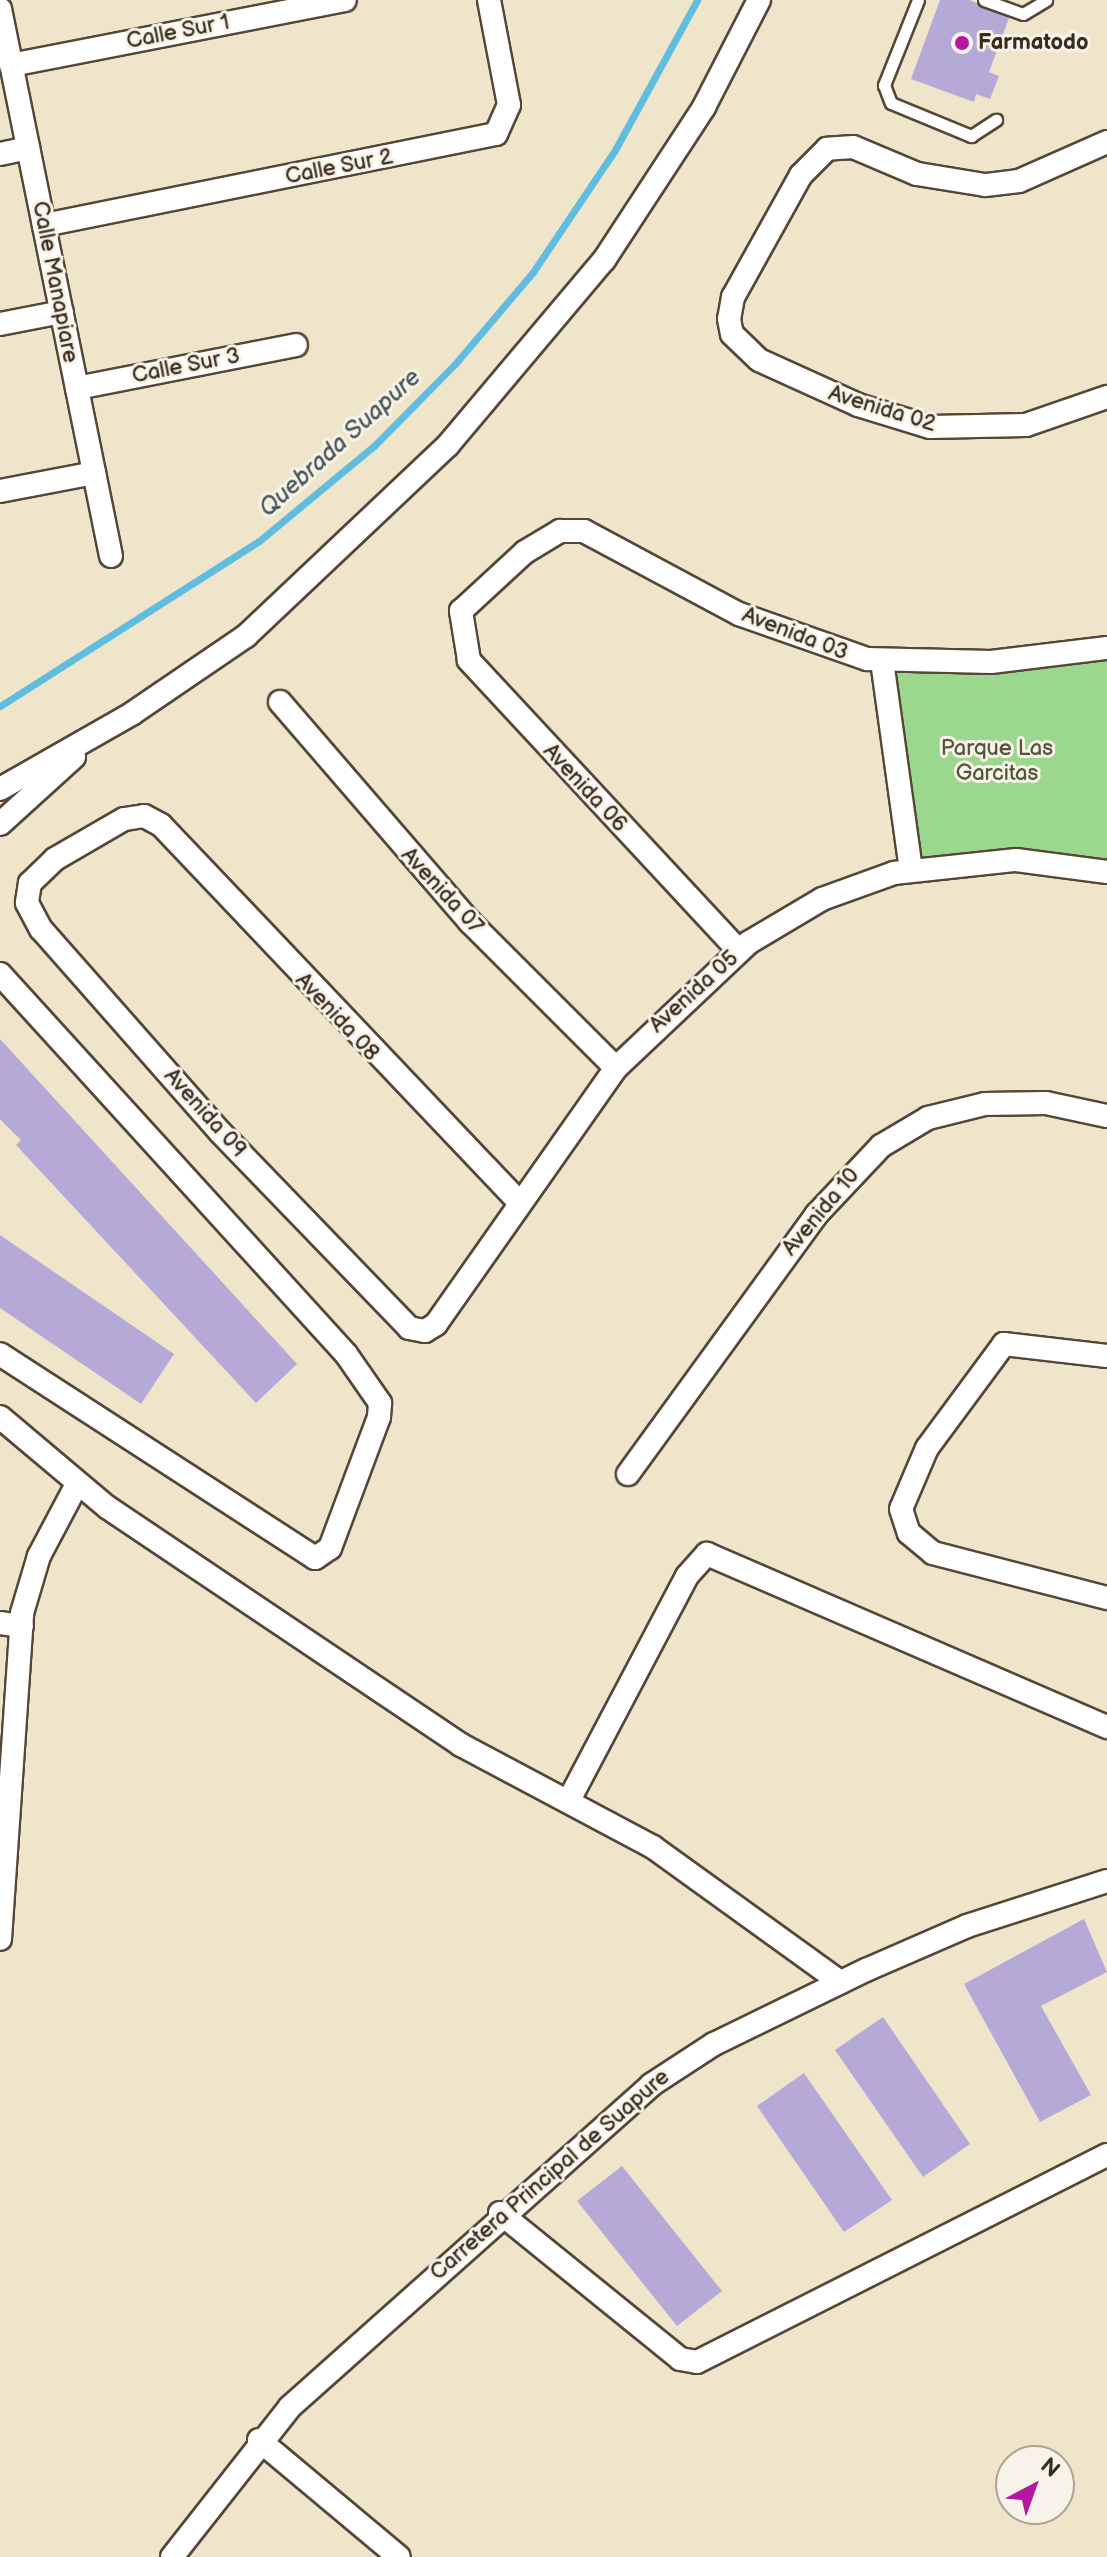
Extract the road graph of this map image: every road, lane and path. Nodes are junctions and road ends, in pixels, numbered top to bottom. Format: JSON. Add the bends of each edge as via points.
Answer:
{"nodes":[{"id":1,"x":345,"y":0,"type":"edge"},
{"id":2,"x":489,"y":0,"type":"edge"},
{"id":3,"x":759,"y":0,"type":"edge"},
{"id":4,"x":918,"y":0,"type":"edge"},
{"id":5,"x":984,"y":0,"type":"edge"},
{"id":6,"x":1046,"y":0,"type":"edge"},
{"id":7,"x":0,"y":9,"type":"edge"},
{"id":8,"x":11,"y":65,"type":"junction"},
{"id":9,"x":996,"y":120,"type":"dead end"},
{"id":10,"x":1107,"y":142,"type":"edge"},
{"id":11,"x":28,"y":148,"type":"junction"},
{"id":12,"x":0,"y":154,"type":"edge"},
{"id":13,"x":44,"y":225,"type":"junction"},
{"id":14,"x":62,"y":312,"type":"junction"},
{"id":15,"x":0,"y":324,"type":"edge"},
{"id":16,"x":296,"y":345,"type":"dead end"},
{"id":17,"x":77,"y":388,"type":"junction"},
{"id":18,"x":1107,"y":397,"type":"edge"},
{"id":19,"x":94,"y":473,"type":"junction"},
{"id":20,"x":0,"y":491,"type":"edge"},
{"id":21,"x":551,"y":534,"type":"joint"},
{"id":22,"x":111,"y":556,"type":"dead end"},
{"id":23,"x":1107,"y":648,"type":"edge"},
{"id":24,"x":882,"y":661,"type":"junction"},
{"id":25,"x":280,"y":702,"type":"dead end"},
{"id":26,"x":99,"y":734,"type":"junction"},
{"id":27,"x":0,"y":789,"type":"edge"},
{"id":28,"x":0,"y":824,"type":"edge"},
{"id":29,"x":161,"y":825,"type":"joint"},
{"id":30,"x":911,"y":870,"type":"junction"},
{"id":31,"x":1107,"y":872,"type":"edge"},
{"id":32,"x":739,"y":951,"type":"junction"},
{"id":33,"x":0,"y":974,"type":"edge"},
{"id":34,"x":616,"y":1068,"type":"junction"},
{"id":35,"x":1107,"y":1116,"type":"edge"},
{"id":36,"x":520,"y":1203,"type":"junction"},
{"id":37,"x":409,"y":1328,"type":"joint"},
{"id":38,"x":1106,"y":1351,"type":"edge"},
{"id":39,"x":0,"y":1354,"type":"edge"},
{"id":40,"x":0,"y":1417,"type":"edge"},
{"id":41,"x":628,"y":1474,"type":"dead end"},
{"id":42,"x":76,"y":1486,"type":"junction"},
{"id":43,"x":1107,"y":1598,"type":"edge"},
{"id":44,"x":11,"y":1625,"type":"edge"},
{"id":45,"x":1107,"y":1727,"type":"edge"},
{"id":46,"x":569,"y":1800,"type":"junction"},
{"id":47,"x":1107,"y":1881,"type":"edge"},
{"id":48,"x":3,"y":1887,"type":"edge"},
{"id":49,"x":0,"y":1939,"type":"edge"},
{"id":50,"x":840,"y":1982,"type":"junction"},
{"id":51,"x":1107,"y":2155,"type":"edge"},
{"id":52,"x":500,"y":2213,"type":"junction"},
{"id":53,"x":259,"y":2440,"type":"junction"},
{"id":54,"x":172,"y":2557,"type":"edge"},
{"id":55,"x":399,"y":2557,"type":"edge"}],
"edges":[{"from":1,"to":8,"type":"street","name":"Calle Sur 1"},
{"from":2,"to":13,"type":"street","name":"Calle Sur 2","via":[[509,105],[496,134]]},
{"from":3,"to":26,"type":"street","via":[[723,74],[641,207],[501,388],[270,616]]},
{"from":4,"to":9,"type":"lane","via":[[884,85],[891,103],[971,136]]},
{"from":5,"to":6,"type":"lane","via":[[1023,14]]},
{"from":7,"to":8,"type":"street","name":"Calle Manapiare"},
{"from":8,"to":11,"type":"street","name":"Calle Manapiare"},
{"from":10,"to":18,"type":"street","name":"Avenida 02","via":[[1019,181],[985,185],[917,174],[853,147],[827,149],[809,162],[733,297],[729,319],[732,334],[759,360],[858,405],[930,427],[1026,425]]},
{"from":11,"to":12,"type":"street"},
{"from":11,"to":13,"type":"street","name":"Calle Manapiare"},
{"from":13,"to":14,"type":"street","name":"Calle Manapiare"},
{"from":14,"to":15,"type":"street"},
{"from":14,"to":17,"type":"street","name":"Calle Manapiare"},
{"from":16,"to":17,"type":"street","name":"Calle Sur 3"},
{"from":17,"to":19,"type":"street","name":"Calle Manapiare"},
{"from":19,"to":20,"type":"street"},
{"from":19,"to":22,"type":"street","name":"Calle Manapiare"},
{"from":21,"to":24,"type":"street","name":"Avenida 03","via":[[584,531],[761,624]]},
{"from":21,"to":32,"type":"street","name":"Avenida 06","via":[[461,611],[469,660]]},
{"from":23,"to":24,"type":"street","name":"Avenida 03","via":[[991,662]]},
{"from":24,"to":30,"type":"street"},
{"from":25,"to":34,"type":"street","name":"Avenida 07","via":[[460,912]]},
{"from":26,"to":27,"type":"street"},
{"from":26,"to":28,"type":"street"},
{"from":29,"to":36,"type":"street","name":"Avenida 08"},
{"from":29,"to":37,"type":"street","name":"Avenida 09","via":[[144,816],[124,819],[55,859],[30,883],[27,903],[41,929],[220,1132]]},
{"from":30,"to":31,"type":"street","name":"Avenida 05","via":[[1016,860]]},
{"from":30,"to":32,"type":"street","name":"Avenida 05","via":[[822,899]]},
{"from":32,"to":34,"type":"street","name":"Avenida 05"},
{"from":33,"to":39,"type":"street","via":[[346,1354],[380,1403],[379,1417],[330,1548],[315,1558]]},
{"from":34,"to":36,"type":"street","name":"Avenida 05"},
{"from":35,"to":41,"type":"street","name":"Avenida 10","via":[[1046,1103],[985,1104],[928,1118],[881,1146],[807,1227]]},
{"from":36,"to":37,"type":"street","name":"Avenida 05","via":[[436,1324]]},
{"from":38,"to":43,"type":"street","via":[[1004,1344],[927,1448],[901,1509],[909,1533],[933,1553]]},
{"from":40,"to":42,"type":"street"},
{"from":42,"to":44,"type":"street"},
{"from":42,"to":46,"type":"street","via":[[461,1745]]},
{"from":44,"to":48,"type":"street"},
{"from":45,"to":46,"type":"street","via":[[707,1554],[687,1576]]},
{"from":46,"to":50,"type":"street","via":[[653,1847]]},
{"from":47,"to":50,"type":"street","name":"Carretera Principal de Suapure","via":[[967,1926]]},
{"from":48,"to":49,"type":"street"},
{"from":50,"to":52,"type":"street","name":"Carretera Principal de Suapure","via":[[682,2063]]},
{"from":51,"to":52,"type":"street","via":[[697,2362],[680,2359]]},
{"from":52,"to":53,"type":"street","name":"Carretera Principal de Suapure"},
{"from":53,"to":54,"type":"street","name":"Carretera Principal de Suapure"},
{"from":53,"to":55,"type":"street"}]}
